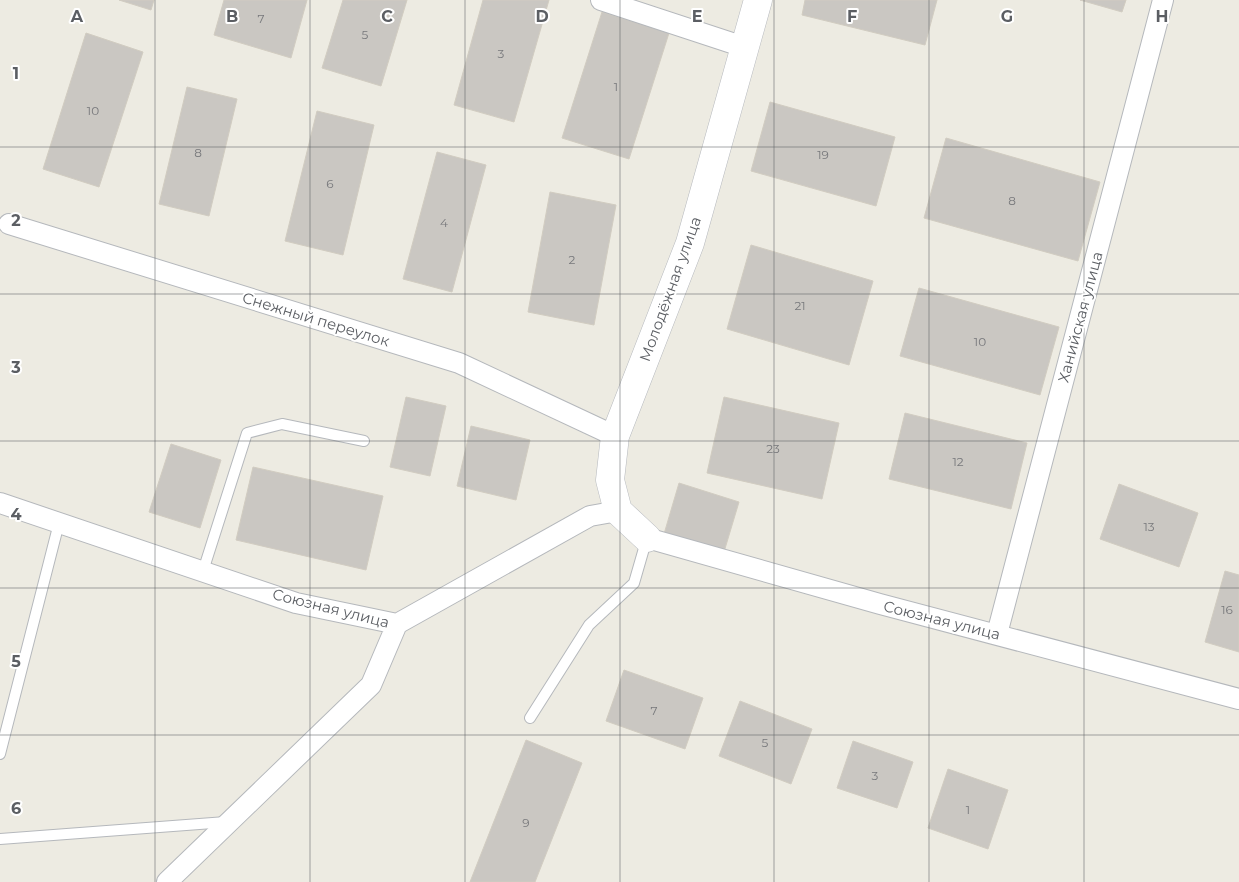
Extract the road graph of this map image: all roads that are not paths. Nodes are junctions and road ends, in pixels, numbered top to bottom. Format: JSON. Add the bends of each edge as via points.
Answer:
{"nodes":[{"id":1,"x":601,"y":0,"type":"edge"},
{"id":2,"x":758,"y":0,"type":"edge"},
{"id":3,"x":1164,"y":0,"type":"edge"},
{"id":4,"x":744,"y":47,"type":"junction"},
{"id":5,"x":9,"y":224,"type":"dead end"},
{"id":6,"x":615,"y":436,"type":"junction"},
{"id":7,"x":364,"y":441,"type":"dead end"},
{"id":8,"x":0,"y":503,"type":"edge"},
{"id":9,"x":618,"y":511,"type":"junction"},
{"id":10,"x":59,"y":523,"type":"junction"},
{"id":11,"x":646,"y":538,"type":"junction"},
{"id":12,"x":203,"y":571,"type":"junction"},
{"id":13,"x":397,"y":624,"type":"junction"},
{"id":14,"x":997,"y":634,"type":"junction"},
{"id":15,"x":1239,"y":699,"type":"edge"},
{"id":16,"x":530,"y":718,"type":"dead end"},
{"id":17,"x":0,"y":754,"type":"edge"},
{"id":18,"x":229,"y":822,"type":"junction"},
{"id":19,"x":0,"y":839,"type":"edge"},
{"id":20,"x":167,"y":882,"type":"edge"}],
"edges":[{"from":1,"to":4,"type":"street"},
{"from":2,"to":4,"type":"street","name":"Молодёжная улица"},
{"from":3,"to":14,"type":"street","name":"Ханийская улица"},
{"from":4,"to":6,"type":"street","name":"Молодёжная улица","via":[[690,243]]},
{"from":5,"to":6,"type":"street","name":"Снежный переулок","via":[[459,363]]},
{"from":6,"to":9,"type":"street","name":"Молодёжная улица","via":[[610,480]]},
{"from":7,"to":12,"type":"lane","via":[[282,424],[247,433]]},
{"from":8,"to":10,"type":"street","name":"Союзная улица"},
{"from":9,"to":11,"type":"street"},
{"from":9,"to":13,"type":"street","name":"Союзная улица","via":[[590,516]]},
{"from":10,"to":12,"type":"street","name":"Союзная улица"},
{"from":10,"to":17,"type":"lane"},
{"from":11,"to":14,"type":"street","name":"Союзная улица"},
{"from":11,"to":16,"type":"lane","via":[[634,583],[589,625]]},
{"from":12,"to":13,"type":"street","name":"Союзная улица","via":[[296,603]]},
{"from":13,"to":18,"type":"street","via":[[371,685]]},
{"from":14,"to":15,"type":"street","name":"Союзная улица"},
{"from":18,"to":19,"type":"lane"},
{"from":18,"to":20,"type":"street"}]}
